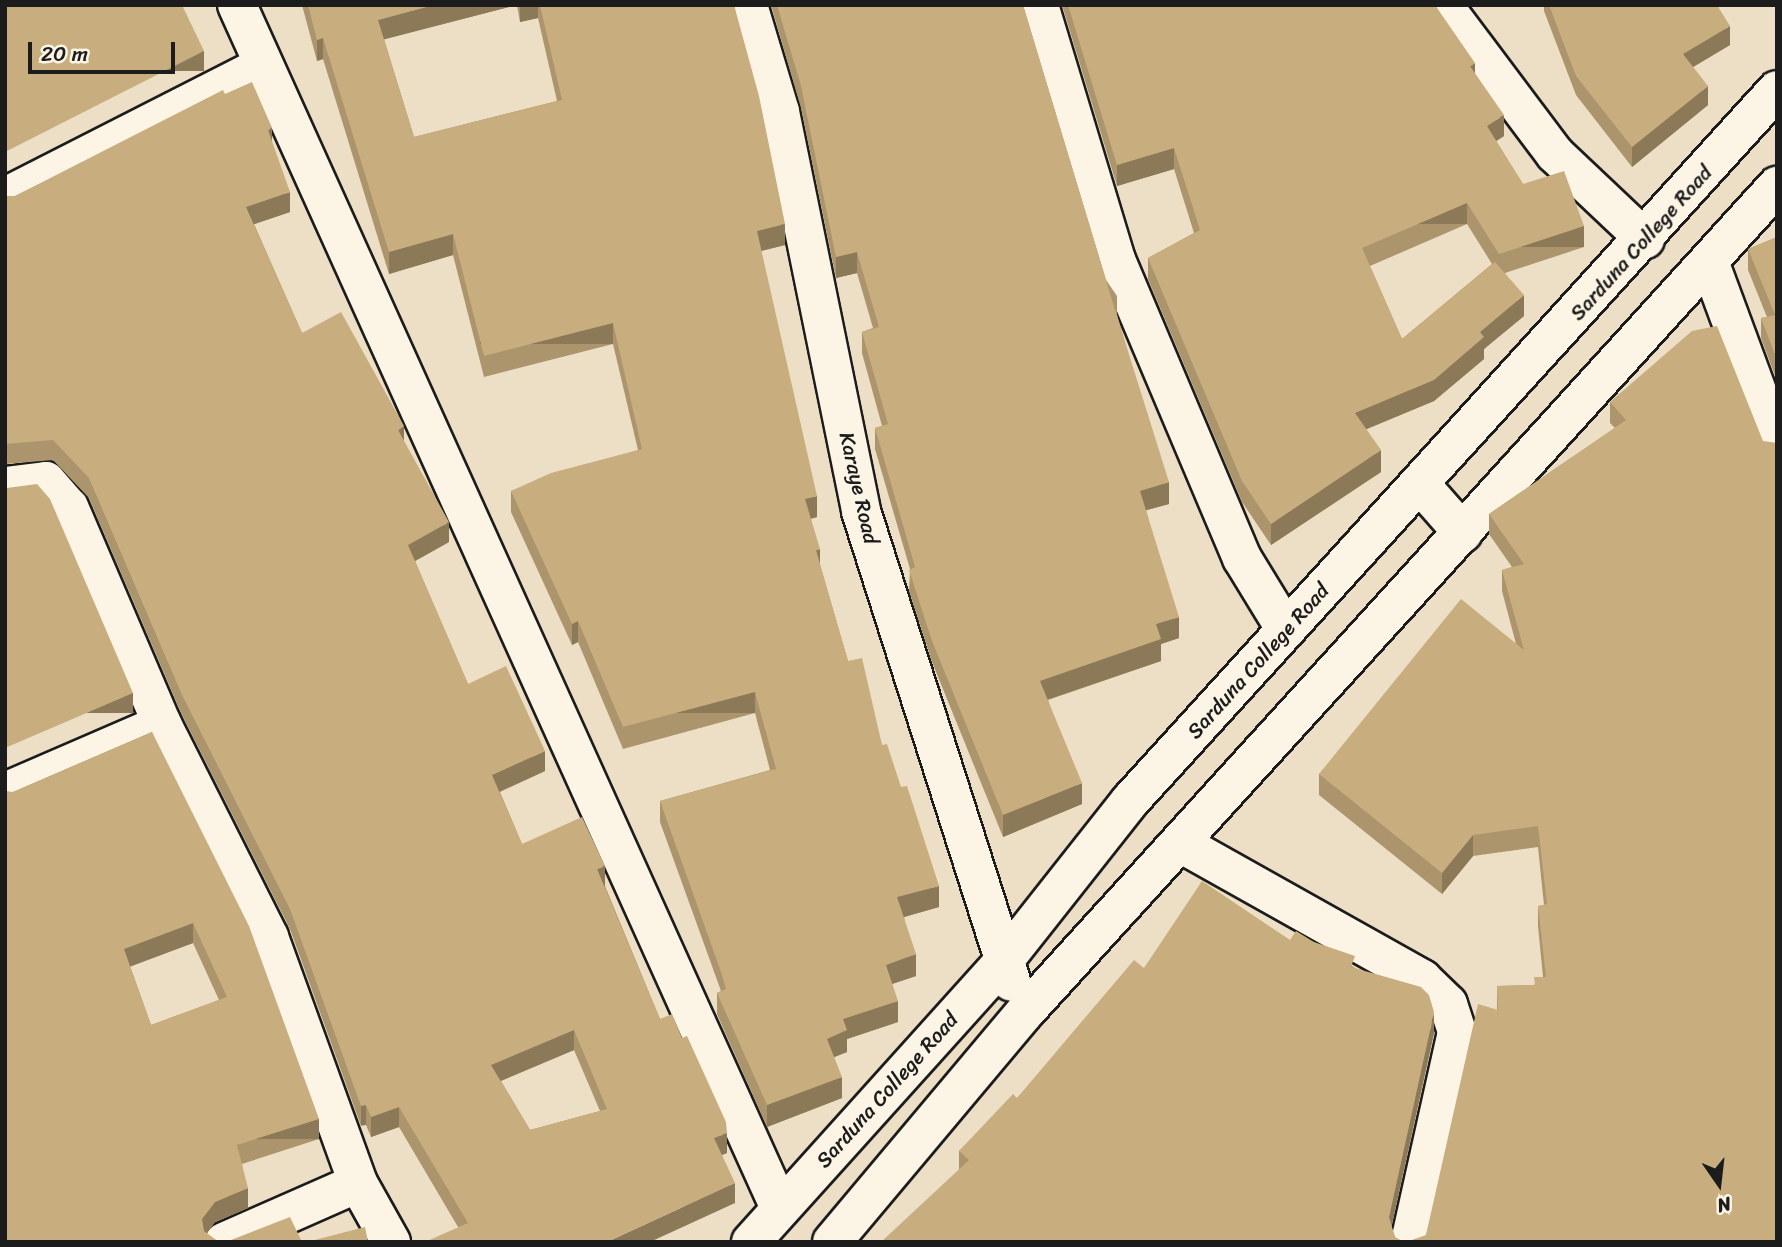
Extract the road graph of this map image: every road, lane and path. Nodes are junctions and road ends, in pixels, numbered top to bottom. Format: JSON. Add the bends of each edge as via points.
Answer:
{"nodes":[{"id":1,"x":237,"y":5,"type":"edge"},
{"id":2,"x":748,"y":5,"type":"edge"},
{"id":3,"x":1039,"y":5,"type":"edge"},
{"id":4,"x":1443,"y":5,"type":"edge"},
{"id":5,"x":262,"y":66,"type":"junction"},
{"id":6,"x":1777,"y":90,"type":"edge"},
{"id":7,"x":1777,"y":186,"type":"edge"},
{"id":8,"x":5,"y":197,"type":"edge"},
{"id":9,"x":1645,"y":239,"type":"junction"},
{"id":10,"x":1710,"y":264,"type":"junction"},
{"id":11,"x":1777,"y":445,"type":"edge"},
{"id":12,"x":1420,"y":484,"type":"junction"},
{"id":13,"x":5,"y":486,"type":"edge"},
{"id":14,"x":1463,"y":533,"type":"junction"},
{"id":15,"x":1286,"y":630,"type":"junction"},
{"id":16,"x":162,"y":724,"type":"junction"},
{"id":17,"x":5,"y":792,"type":"edge"},
{"id":18,"x":1180,"y":843,"type":"junction"},
{"id":19,"x":1002,"y":963,"type":"junction"},
{"id":20,"x":1026,"y":1010,"type":"junction"},
{"id":21,"x":358,"y":1183,"type":"junction"},
{"id":22,"x":780,"y":1208,"type":"junction"},
{"id":23,"x":224,"y":1242,"type":"edge"},
{"id":24,"x":391,"y":1242,"type":"edge"},
{"id":25,"x":751,"y":1242,"type":"edge"},
{"id":26,"x":832,"y":1242,"type":"edge"},
{"id":27,"x":1410,"y":1242,"type":"edge"}],
"edges":[{"from":1,"to":5,"type":"street"},
{"from":2,"to":19,"type":"street","name":"Karaye Road","via":[[780,113],[861,512]]},
{"from":3,"to":15,"type":"street","via":[[1116,260],[1242,558]]},
{"from":4,"to":9,"type":"street","via":[[1555,154]]},
{"from":5,"to":8,"type":"street"},
{"from":5,"to":22,"type":"street"},
{"from":6,"to":9,"type":"street","name":"Sarduna College Road"},
{"from":7,"to":10,"type":"street"},
{"from":9,"to":12,"type":"street","name":"Sarduna College Road"},
{"from":10,"to":11,"type":"street"},
{"from":10,"to":14,"type":"street"},
{"from":12,"to":14,"type":"street"},
{"from":12,"to":15,"type":"street","name":"Sarduna College Road"},
{"from":13,"to":16,"type":"street","via":[[46,481],[69,507]]},
{"from":14,"to":18,"type":"street"},
{"from":15,"to":19,"type":"street","name":"Sarduna College Road","via":[[1130,801]]},
{"from":16,"to":17,"type":"street"},
{"from":16,"to":21,"type":"street","via":[[269,937]]},
{"from":18,"to":20,"type":"street"},
{"from":18,"to":27,"type":"street","via":[[1422,979],[1448,1004],[1457,1032]]},
{"from":19,"to":20,"type":"street","name":"Karaye Road"},
{"from":19,"to":22,"type":"street","name":"Sarduna College Road"},
{"from":20,"to":26,"type":"street"},
{"from":21,"to":23,"type":"street"},
{"from":21,"to":24,"type":"street"},
{"from":22,"to":25,"type":"street","name":"Sarduna College Road"}]}
